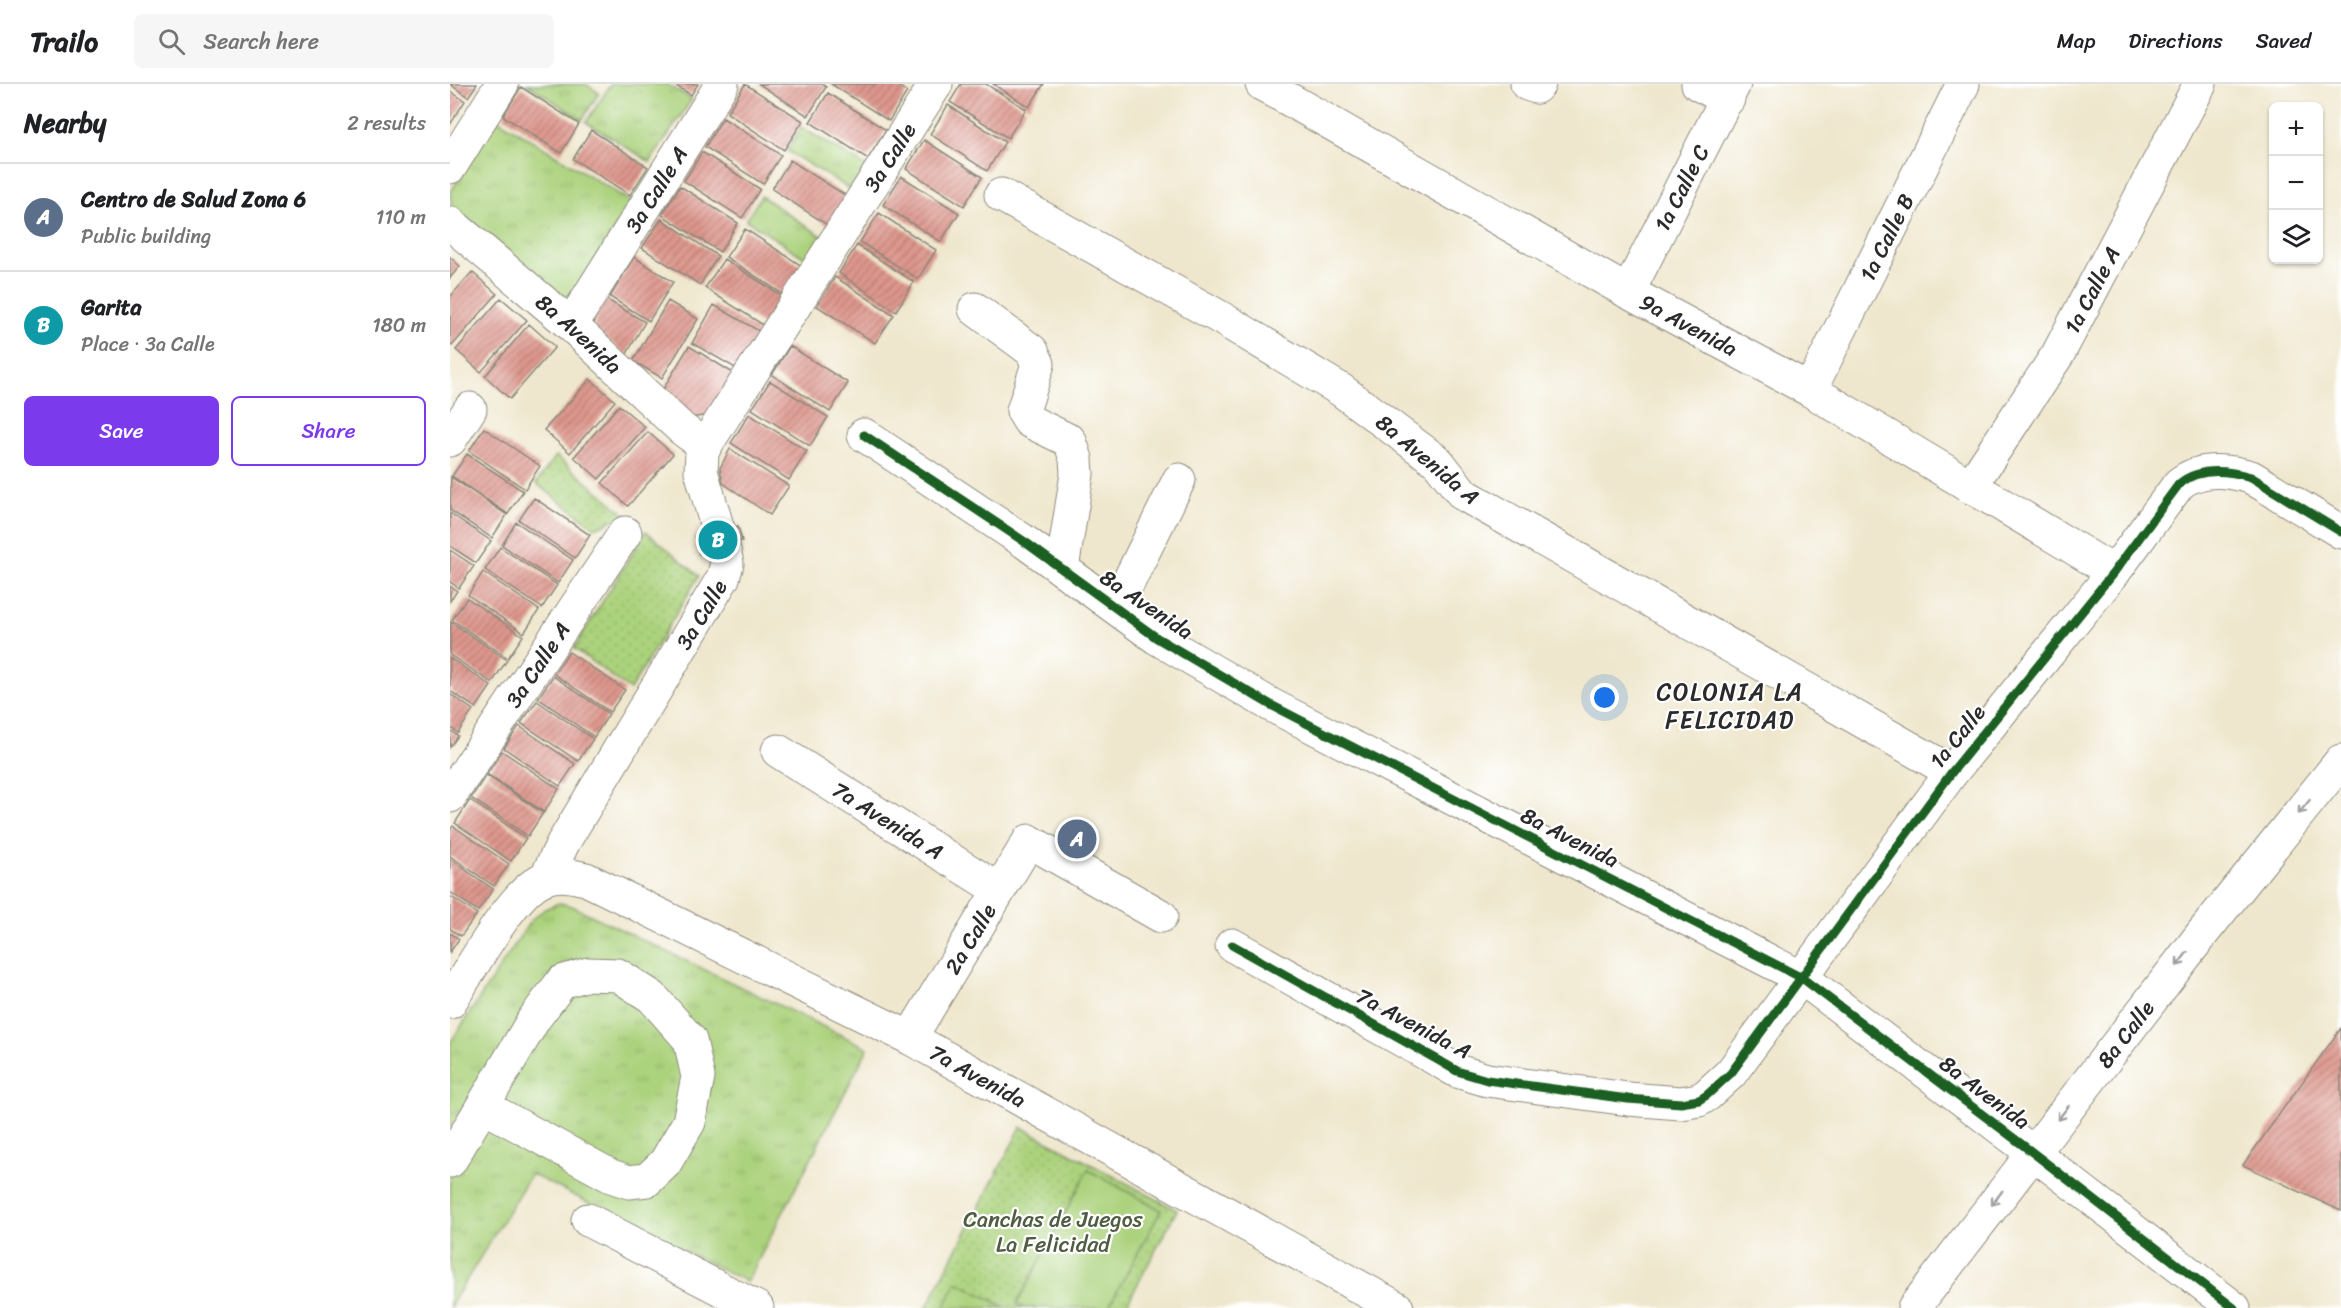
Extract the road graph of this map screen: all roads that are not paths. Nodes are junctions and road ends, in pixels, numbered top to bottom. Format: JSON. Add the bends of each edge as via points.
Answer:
{"nodes":[{"id":1,"x":502,"y":84,"type":"edge"},
{"id":2,"x":722,"y":84,"type":"edge"},
{"id":3,"x":936,"y":84,"type":"edge"},
{"id":4,"x":1262,"y":84,"type":"edge"},
{"id":5,"x":1527,"y":84,"type":"edge"},
{"id":6,"x":1539,"y":84,"type":"edge"},
{"id":7,"x":1698,"y":84,"type":"edge"},
{"id":8,"x":2200,"y":84,"type":"edge"},
{"id":9,"x":1960,"y":85,"type":"edge"},
{"id":10,"x":1731,"y":91,"type":"edge"},
{"id":11,"x":450,"y":167,"type":"edge"},
{"id":12,"x":1001,"y":195,"type":"dead end"},
{"id":13,"x":450,"y":223,"type":"edge"},
{"id":14,"x":1628,"y":292,"type":"junction"},
{"id":15,"x":975,"y":309,"type":"dead end"},
{"id":16,"x":572,"y":325,"type":"junction"},
{"id":17,"x":1810,"y":390,"type":"junction"},
{"id":18,"x":470,"y":409,"type":"dead end"},
{"id":19,"x":864,"y":435,"type":"dead end"},
{"id":20,"x":450,"y":440,"type":"edge"},
{"id":21,"x":705,"y":446,"type":"junction"},
{"id":22,"x":1179,"y":480,"type":"dead end"},
{"id":23,"x":1970,"y":487,"type":"junction"},
{"id":24,"x":2341,"y":532,"type":"edge"},
{"id":25,"x":625,"y":533,"type":"dead end"},
{"id":26,"x":1062,"y":569,"type":"junction"},
{"id":27,"x":2114,"y":572,"type":"junction"},
{"id":28,"x":1116,"y":608,"type":"junction"},
{"id":29,"x":778,"y":752,"type":"dead end"},
{"id":30,"x":2341,"y":761,"type":"edge"},
{"id":31,"x":1952,"y":772,"type":"junction"},
{"id":32,"x":450,"y":796,"type":"edge"},
{"id":33,"x":546,"y":878,"type":"junction"},
{"id":34,"x":999,"y":890,"type":"junction"},
{"id":35,"x":1161,"y":916,"type":"dead end"},
{"id":36,"x":1232,"y":945,"type":"dead end"},
{"id":37,"x":1802,"y":978,"type":"junction"},
{"id":38,"x":450,"y":1002,"type":"edge"},
{"id":39,"x":910,"y":1038,"type":"junction"},
{"id":40,"x":1628,"y":1099,"type":"joint"},
{"id":41,"x":483,"y":1106,"type":"junction"},
{"id":42,"x":2032,"y":1152,"type":"junction"},
{"id":43,"x":450,"y":1161,"type":"edge"},
{"id":44,"x":588,"y":1220,"type":"dead end"},
{"id":45,"x":757,"y":1308,"type":"edge"},
{"id":46,"x":1397,"y":1308,"type":"edge"},
{"id":47,"x":1914,"y":1308,"type":"edge"},
{"id":48,"x":2234,"y":1308,"type":"edge"}],
"edges":[{"from":1,"to":11,"type":"street"},
{"from":2,"to":16,"type":"street","name":"3a Calle A"},
{"from":3,"to":21,"type":"street","name":"3a Calle"},
{"from":4,"to":14,"type":"street","name":"9a Avenida"},
{"from":5,"to":6,"type":"street"},
{"from":7,"to":10,"type":"street"},
{"from":8,"to":23,"type":"street","name":"1a Calle A","via":[[2058,354]]},
{"from":9,"to":17,"type":"street","name":"1a Calle B"},
{"from":10,"to":14,"type":"street","name":"1a Calle C"},
{"from":12,"to":31,"type":"street","name":"8a Avenida A","via":[[1341,390],[1438,462],[1463,494]]},
{"from":13,"to":16,"type":"street","name":"8a Avenida"},
{"from":14,"to":17,"type":"street","name":"9a Avenida"},
{"from":15,"to":26,"type":"street","via":[[1032,351],[1038,364],[1023,411],[1029,421],[1070,441],[1077,474]]},
{"from":16,"to":21,"type":"street","name":"8a Avenida"},
{"from":17,"to":23,"type":"street","name":"9a Avenida"},
{"from":18,"to":20,"type":"street"},
{"from":19,"to":26,"type":"street","name":"8a Avenida"},
{"from":21,"to":33,"type":"street","name":"3a Calle","via":[[700,466],[725,554],[723,578],[563,843]]},
{"from":22,"to":28,"type":"street"},
{"from":23,"to":27,"type":"street","name":"9a Avenida"},
{"from":24,"to":27,"type":"street","name":"1a Calle","via":[[2251,477],[2224,471],[2205,472],[2179,484]]},
{"from":25,"to":32,"type":"street","name":"3a Calle A"},
{"from":26,"to":28,"type":"street","name":"8a Avenida"},
{"from":27,"to":31,"type":"street","name":"1a Calle"},
{"from":28,"to":37,"type":"street","name":"8a Avenida","via":[[1157,638],[1271,705]]},
{"from":29,"to":34,"type":"street","name":"7a Avenida A"},
{"from":30,"to":42,"type":"street","name":"8a Calle","one_way":true},
{"from":31,"to":37,"type":"street","name":"1a Calle"},
{"from":33,"to":38,"type":"street","name":"3a Calle","via":[[529,888],[509,912]]},
{"from":33,"to":39,"type":"street","name":"7a Avenida","via":[[567,874],[586,879]]},
{"from":34,"to":35,"type":"street","name":"2a Calle","via":[[1029,841]]},
{"from":34,"to":39,"type":"street","name":"2a Calle"},
{"from":36,"to":40,"type":"street","name":"7a Avenida A","via":[[1457,1071],[1487,1080]]},
{"from":37,"to":40,"type":"street","name":"1a Calle","via":[[1731,1072],[1707,1095],[1681,1103]]},
{"from":37,"to":42,"type":"street","name":"8a Avenida"},
{"from":39,"to":46,"type":"street","name":"7a Avenida"},
{"from":41,"to":41,"type":"street","via":[[534,1019],[562,982],[588,974],[618,975],[652,997],[690,1040],[698,1077],[689,1122],[665,1163],[647,1180],[629,1182],[611,1176]]},
{"from":41,"to":43,"type":"street"},
{"from":42,"to":47,"type":"street","name":"8a Calle","one_way":true},
{"from":42,"to":48,"type":"street","name":"8a Avenida"},
{"from":44,"to":45,"type":"street"}]}
